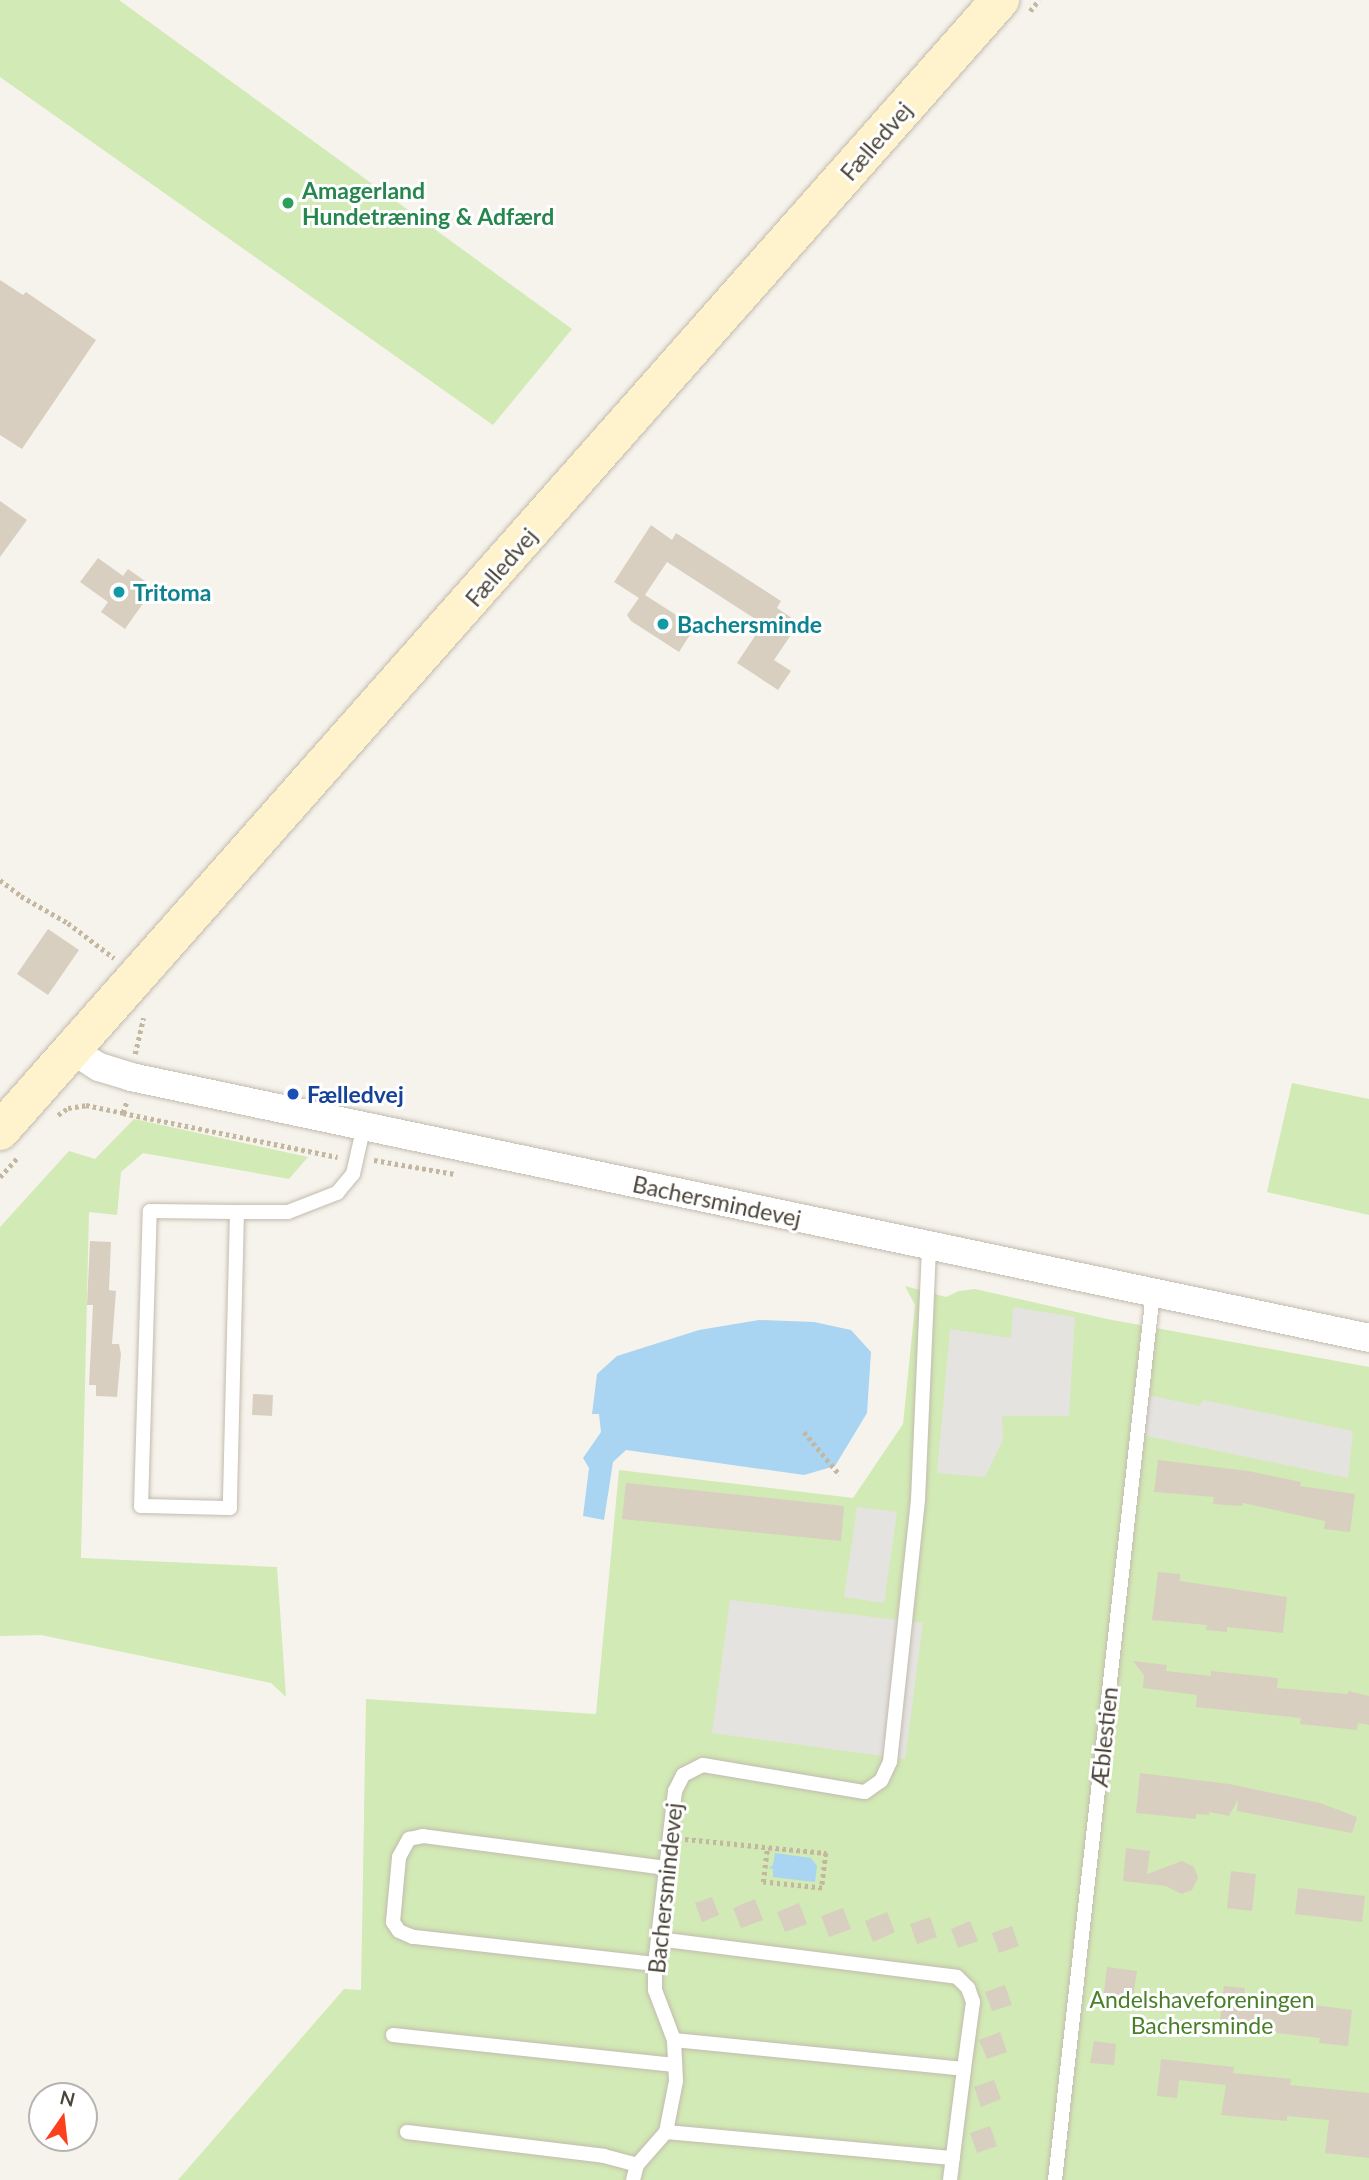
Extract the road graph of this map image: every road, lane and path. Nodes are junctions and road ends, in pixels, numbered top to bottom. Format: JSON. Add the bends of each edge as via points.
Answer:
{"nodes":[{"id":1,"x":1000,"y":0,"type":"edge"},
{"id":2,"x":0,"y":880,"type":"edge"},
{"id":3,"x":136,"y":977,"type":"junction"},
{"id":4,"x":71,"y":1049,"type":"junction"},
{"id":5,"x":364,"y":1125,"type":"junction"},
{"id":6,"x":0,"y":1131,"type":"edge"},
{"id":7,"x":237,"y":1212,"type":"junction"},
{"id":8,"x":929,"y":1246,"type":"junction"},
{"id":9,"x":1153,"y":1293,"type":"junction"},
{"id":10,"x":1369,"y":1338,"type":"edge"},
{"id":11,"x":804,"y":1432,"type":"dead end"},
{"id":12,"x":840,"y":1475,"type":"dead end"},
{"id":13,"x":670,"y":1837,"type":"junction"},
{"id":14,"x":766,"y":1847,"type":"junction"},
{"id":15,"x":665,"y":1868,"type":"junction"},
{"id":16,"x":658,"y":1939,"type":"junction"},
{"id":17,"x":655,"y":1964,"type":"junction"},
{"id":18,"x":393,"y":2035,"type":"dead end"},
{"id":19,"x":674,"y":2040,"type":"junction"},
{"id":20,"x":674,"y":2065,"type":"junction"},
{"id":21,"x":964,"y":2069,"type":"junction"},
{"id":22,"x":407,"y":2132,"type":"dead end"},
{"id":23,"x":666,"y":2132,"type":"junction"},
{"id":24,"x":953,"y":2158,"type":"junction"},
{"id":25,"x":637,"y":2165,"type":"junction"},
{"id":26,"x":633,"y":2180,"type":"edge"},
{"id":27,"x":950,"y":2180,"type":"edge"},
{"id":28,"x":1055,"y":2180,"type":"edge"}],
"edges":[{"from":1,"to":3,"type":"street","name":"Fælledvej"},
{"from":2,"to":3,"type":"path","via":[[101,946]]},
{"from":3,"to":4,"type":"street","name":"Fælledvej"},
{"from":4,"to":5,"type":"street","name":"Bachersmindevej","via":[[122,1075]]},
{"from":4,"to":6,"type":"street","name":"Fælledvej"},
{"from":5,"to":7,"type":"lane","via":[[353,1174],[337,1193],[288,1212]]},
{"from":5,"to":8,"type":"street","name":"Bachersmindevej"},
{"from":7,"to":7,"type":"lane","via":[[150,1211],[141,1506],[230,1508]]},
{"from":8,"to":9,"type":"street","name":"Bachersmindevej"},
{"from":8,"to":13,"type":"lane","name":"Bachersmindevej","via":[[918,1500],[890,1762],[881,1781],[865,1792],[703,1765],[683,1775],[676,1791]]},
{"from":9,"to":10,"type":"street","name":"Bachersmindevej"},
{"from":9,"to":28,"type":"lane","name":"Æblestien"},
{"from":11,"to":12,"type":"path"},
{"from":13,"to":14,"type":"path"},
{"from":13,"to":15,"type":"lane","name":"Bachersmindevej"},
{"from":14,"to":14,"type":"path","via":[[826,1853],[822,1888],[763,1882]]},
{"from":15,"to":16,"type":"lane","name":"Bachersmindevej"},
{"from":15,"to":17,"type":"lane","via":[[423,1836],[409,1839],[399,1857],[393,1922],[399,1931],[413,1937]]},
{"from":16,"to":17,"type":"lane","name":"Bachersmindevej"},
{"from":16,"to":21,"type":"lane","via":[[957,1977],[973,2002]]},
{"from":17,"to":19,"type":"lane","name":"Bachersmindevej","via":[[655,1990]]},
{"from":18,"to":20,"type":"lane"},
{"from":19,"to":20,"type":"lane","name":"Bachersmindevej"},
{"from":19,"to":21,"type":"lane"},
{"from":20,"to":23,"type":"lane","name":"Bachersmindevej","via":[[676,2081]]},
{"from":21,"to":24,"type":"lane"},
{"from":22,"to":25,"type":"lane","via":[[604,2156]]},
{"from":23,"to":24,"type":"lane"},
{"from":23,"to":25,"type":"lane"},
{"from":24,"to":27,"type":"lane"},
{"from":25,"to":26,"type":"lane"}]}
